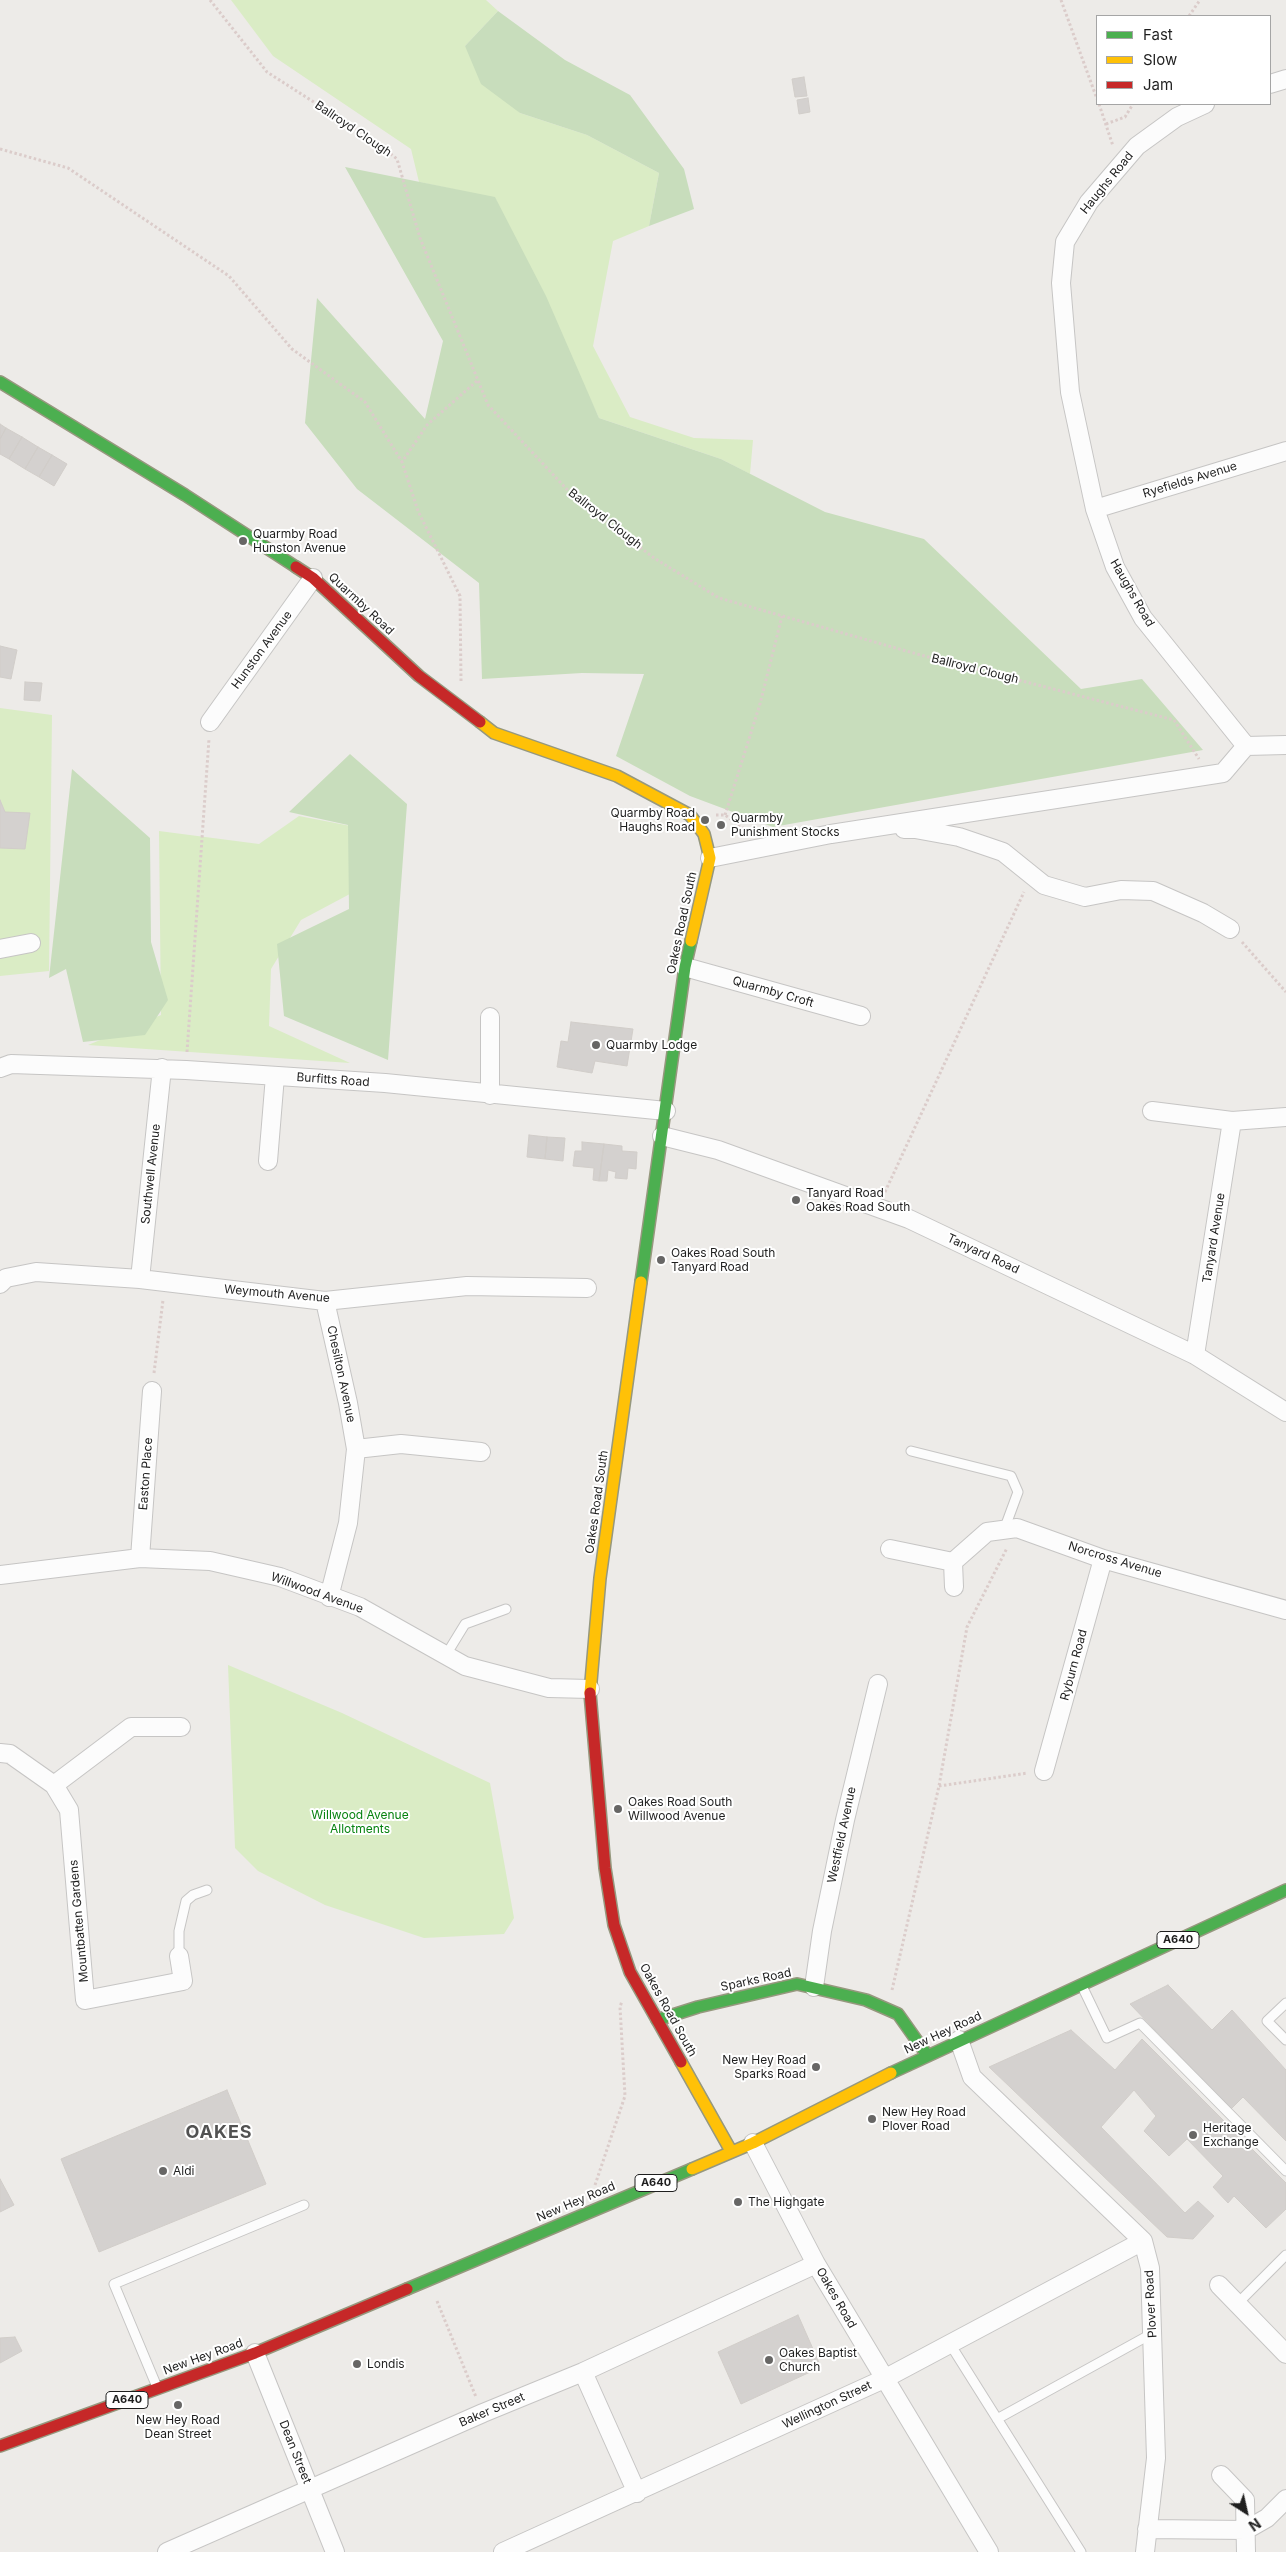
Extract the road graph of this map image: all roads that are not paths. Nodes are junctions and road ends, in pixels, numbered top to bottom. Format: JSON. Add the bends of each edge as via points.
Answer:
{"nodes":[{"id":1,"x":1286,"y":79,"type":"edge"},
{"id":2,"x":1271,"y":84,"type":"edge"},
{"id":3,"x":1203,"y":105,"type":"edge"},
{"id":4,"x":0,"y":382,"type":"edge"},
{"id":5,"x":1286,"y":451,"type":"edge"},
{"id":6,"x":1095,"y":509,"type":"junction"},
{"id":7,"x":313,"y":578,"type":"junction"},
{"id":8,"x":210,"y":722,"type":"road end"},
{"id":9,"x":1286,"y":745,"type":"edge"},
{"id":10,"x":1246,"y":746,"type":"junction"},
{"id":11,"x":704,"y":834,"type":"joint"},
{"id":12,"x":831,"y":834,"type":"junction"},
{"id":13,"x":710,"y":858,"type":"junction"},
{"id":14,"x":1230,"y":929,"type":"road end"},
{"id":15,"x":31,"y":943,"type":"dead end"},
{"id":16,"x":0,"y":949,"type":"edge"},
{"id":17,"x":685,"y":967,"type":"junction"},
{"id":18,"x":861,"y":1016,"type":"dead end"},
{"id":19,"x":490,"y":1017,"type":"dead end"},
{"id":20,"x":0,"y":1068,"type":"edge"},
{"id":21,"x":162,"y":1068,"type":"junction"},
{"id":22,"x":275,"y":1076,"type":"junction"},
{"id":23,"x":490,"y":1095,"type":"junction"},
{"id":24,"x":666,"y":1111,"type":"junction"},
{"id":25,"x":1152,"y":1112,"type":"dead end"},
{"id":26,"x":1286,"y":1117,"type":"edge"},
{"id":27,"x":1232,"y":1121,"type":"junction"},
{"id":28,"x":662,"y":1136,"type":"junction"},
{"id":29,"x":268,"y":1161,"type":"dead end"},
{"id":30,"x":140,"y":1279,"type":"junction"},
{"id":31,"x":0,"y":1284,"type":"edge"},
{"id":32,"x":587,"y":1288,"type":"dead end"},
{"id":33,"x":325,"y":1301,"type":"junction"},
{"id":34,"x":1196,"y":1355,"type":"junction"},
{"id":35,"x":152,"y":1391,"type":"road end"},
{"id":36,"x":1286,"y":1412,"type":"edge"},
{"id":37,"x":356,"y":1448,"type":"junction"},
{"id":38,"x":911,"y":1451,"type":"dead end"},
{"id":39,"x":482,"y":1452,"type":"dead end"},
{"id":40,"x":1011,"y":1529,"type":"junction"},
{"id":41,"x":890,"y":1549,"type":"dead end"},
{"id":42,"x":140,"y":1558,"type":"junction"},
{"id":43,"x":1103,"y":1559,"type":"junction"},
{"id":44,"x":953,"y":1562,"type":"junction"},
{"id":45,"x":0,"y":1575,"type":"edge"},
{"id":46,"x":954,"y":1587,"type":"dead end"},
{"id":47,"x":329,"y":1597,"type":"junction"},
{"id":48,"x":506,"y":1609,"type":"dead end"},
{"id":49,"x":1286,"y":1610,"type":"edge"},
{"id":50,"x":446,"y":1655,"type":"junction"},
{"id":51,"x":878,"y":1684,"type":"dead end"},
{"id":52,"x":590,"y":1689,"type":"junction"},
{"id":53,"x":181,"y":1727,"type":"dead end"},
{"id":54,"x":0,"y":1753,"type":"edge"},
{"id":55,"x":1044,"y":1771,"type":"road end"},
{"id":56,"x":54,"y":1785,"type":"junction"},
{"id":57,"x":207,"y":1890,"type":"dead end"},
{"id":58,"x":1286,"y":1890,"type":"edge"},
{"id":59,"x":179,"y":1956,"type":"joint"},
{"id":60,"x":1082,"y":1984,"type":"junction"},
{"id":61,"x":814,"y":1988,"type":"junction"},
{"id":62,"x":1286,"y":2002,"type":"edge"},
{"id":63,"x":657,"y":2020,"type":"junction"},
{"id":64,"x":959,"y":2040,"type":"junction"},
{"id":65,"x":1286,"y":2040,"type":"edge"},
{"id":66,"x":927,"y":2055,"type":"junction"},
{"id":67,"x":753,"y":2143,"type":"junction"},
{"id":68,"x":731,"y":2152,"type":"junction"},
{"id":69,"x":1286,"y":2171,"type":"edge"},
{"id":70,"x":304,"y":2205,"type":"dead end"},
{"id":71,"x":1143,"y":2240,"type":"junction"},
{"id":72,"x":1286,"y":2255,"type":"edge"},
{"id":73,"x":816,"y":2264,"type":"junction"},
{"id":74,"x":1218,"y":2285,"type":"dead end"},
{"id":75,"x":1237,"y":2304,"type":"junction"},
{"id":76,"x":1153,"y":2333,"type":"junction"},
{"id":77,"x":950,"y":2344,"type":"junction"},
{"id":78,"x":255,"y":2353,"type":"junction"},
{"id":79,"x":1286,"y":2354,"type":"edge"},
{"id":80,"x":584,"y":2372,"type":"junction"},
{"id":81,"x":884,"y":2379,"type":"junction"},
{"id":82,"x":158,"y":2389,"type":"junction"},
{"id":83,"x":997,"y":2419,"type":"junction"},
{"id":84,"x":0,"y":2446,"type":"edge"},
{"id":85,"x":1221,"y":2475,"type":"dead end"},
{"id":86,"x":310,"y":2490,"type":"junction"},
{"id":87,"x":636,"y":2493,"type":"junction"},
{"id":88,"x":1286,"y":2499,"type":"edge"},
{"id":89,"x":1147,"y":2530,"type":"junction"},
{"id":90,"x":1246,"y":2530,"type":"junction"},
{"id":91,"x":167,"y":2552,"type":"edge"},
{"id":92,"x":335,"y":2552,"type":"edge"},
{"id":93,"x":504,"y":2552,"type":"edge"},
{"id":94,"x":989,"y":2552,"type":"edge"},
{"id":95,"x":1081,"y":2552,"type":"edge"},
{"id":96,"x":1145,"y":2552,"type":"edge"},
{"id":97,"x":1246,"y":2552,"type":"edge"}],
"edges":[{"from":1,"to":2,"type":"street"},
{"from":3,"to":6,"type":"street","name":"Haughs Road","via":[[1177,117],[1137,146],[1089,202],[1064,242],[1061,283],[1070,392]]},
{"from":4,"to":7,"type":"main road","name":"Quarmby Road","via":[[186,495]]},
{"from":5,"to":6,"type":"street","name":"Ryefields Avenue"},
{"from":6,"to":10,"type":"street","name":"Haughs Road","via":[[1115,567],[1143,618]]},
{"from":7,"to":8,"type":"street","name":"Hunston Avenue"},
{"from":7,"to":11,"type":"main road","name":"Quarmby Road","via":[[419,676],[494,733],[617,776],[690,815]]},
{"from":9,"to":10,"type":"street"},
{"from":10,"to":12,"type":"street","via":[[1223,773]]},
{"from":11,"to":13,"type":"main road","name":"Oakes Road South"},
{"from":12,"to":13,"type":"street"},
{"from":12,"to":14,"type":"street","via":[[915,829],[959,837],[1002,852],[1044,885],[1084,897],[1121,890],[1153,891],[1203,912]]},
{"from":13,"to":17,"type":"main road","name":"Oakes Road South"},
{"from":15,"to":16,"type":"street"},
{"from":17,"to":18,"type":"street","name":"Quarmby Croft"},
{"from":17,"to":24,"type":"main road","name":"Oakes Road South"},
{"from":19,"to":23,"type":"street"},
{"from":20,"to":21,"type":"street","name":"Burfitts Road","via":[[11,1064]]},
{"from":21,"to":22,"type":"street","name":"Burfitts Road"},
{"from":21,"to":30,"type":"street","name":"Southwell Avenue"},
{"from":22,"to":23,"type":"street","name":"Burfitts Road"},
{"from":22,"to":29,"type":"street"},
{"from":23,"to":24,"type":"street","name":"Burfitts Road"},
{"from":24,"to":28,"type":"main road","name":"Oakes Road South"},
{"from":25,"to":27,"type":"street"},
{"from":26,"to":27,"type":"street"},
{"from":27,"to":34,"type":"street","name":"Tanyard Avenue"},
{"from":28,"to":34,"type":"street","name":"Tanyard Road","via":[[718,1150],[909,1219]]},
{"from":28,"to":52,"type":"main road","name":"Oakes Road South","via":[[600,1578]]},
{"from":30,"to":31,"type":"street","name":"Weymouth Avenue","via":[[36,1272],[6,1278]]},
{"from":30,"to":33,"type":"street","name":"Weymouth Avenue"},
{"from":32,"to":33,"type":"street","name":"Weymouth Avenue","via":[[467,1286]]},
{"from":33,"to":37,"type":"street","name":"Chesilton Avenue"},
{"from":34,"to":36,"type":"street","name":"Tanyard Road"},
{"from":35,"to":42,"type":"street","name":"Easton Place"},
{"from":37,"to":39,"type":"street","via":[[401,1444]]},
{"from":37,"to":47,"type":"street","name":"Chesilton Avenue","via":[[348,1523]]},
{"from":38,"to":40,"type":"lane","via":[[1011,1476],[1018,1492]]},
{"from":40,"to":43,"type":"street","name":"Norcross Avenue"},
{"from":40,"to":44,"type":"street","via":[[987,1532]]},
{"from":41,"to":44,"type":"street"},
{"from":42,"to":45,"type":"street","name":"Willwood Avenue"},
{"from":42,"to":47,"type":"street","name":"Willwood Avenue","via":[[210,1561],[280,1577]]},
{"from":43,"to":49,"type":"street","name":"Norcross Avenue"},
{"from":43,"to":55,"type":"street","name":"Ryburn Road"},
{"from":44,"to":46,"type":"street"},
{"from":47,"to":50,"type":"street","name":"Willwood Avenue","via":[[360,1607]]},
{"from":48,"to":50,"type":"lane","via":[[465,1624]]},
{"from":50,"to":52,"type":"street","name":"Willwood Avenue","via":[[466,1666],[549,1688]]},
{"from":51,"to":61,"type":"street","name":"Westfield Avenue","via":[[845,1820]]},
{"from":52,"to":63,"type":"main road","name":"Oakes Road South","via":[[605,1868],[614,1925],[630,1972]]},
{"from":53,"to":56,"type":"street","via":[[132,1727]]},
{"from":54,"to":56,"type":"street","name":"Mountbatten Gardens","via":[[10,1754]]},
{"from":56,"to":59,"type":"street","name":"Mountbatten Gardens","via":[[68,1810],[85,2000],[183,1981]]},
{"from":57,"to":59,"type":"lane","via":[[186,1901],[179,1931]]},
{"from":58,"to":60,"type":"main road","name":"New Hey Road","number":"A640"},
{"from":60,"to":64,"type":"main road","name":"New Hey Road","number":"A640"},
{"from":60,"to":69,"type":"lane","via":[[1107,2038],[1140,2023]]},
{"from":61,"to":63,"type":"main road","name":"Sparks Road","via":[[797,1984]]},
{"from":61,"to":66,"type":"main road","name":"Sparks Road","via":[[866,2000],[898,2014]]},
{"from":62,"to":65,"type":"lane","via":[[1266,2021]]},
{"from":63,"to":68,"type":"main road","name":"Oakes Road South"},
{"from":64,"to":66,"type":"main road","name":"New Hey Road","number":"A640"},
{"from":64,"to":71,"type":"street","via":[[972,2077]]},
{"from":66,"to":67,"type":"main road","name":"New Hey Road","number":"A640"},
{"from":67,"to":68,"type":"main road","name":"New Hey Road","number":"A640"},
{"from":67,"to":73,"type":"street","name":"Oakes Road"},
{"from":68,"to":78,"type":"main road","name":"New Hey Road","number":"A640"},
{"from":70,"to":82,"type":"lane","via":[[114,2284]]},
{"from":71,"to":76,"type":"street","name":"Plover Road","via":[[1150,2268]]},
{"from":71,"to":77,"type":"street","name":"Wellington Street"},
{"from":72,"to":75,"type":"lane"},
{"from":73,"to":80,"type":"street","name":"Baker Street"},
{"from":73,"to":81,"type":"street","name":"Oakes Road"},
{"from":74,"to":75,"type":"street"},
{"from":75,"to":79,"type":"street"},
{"from":76,"to":83,"type":"lane"},
{"from":76,"to":89,"type":"street","name":"Plover Road","via":[[1156,2458]]},
{"from":77,"to":81,"type":"street","name":"Wellington Street"},
{"from":77,"to":83,"type":"lane"},
{"from":78,"to":82,"type":"main road","name":"New Hey Road","number":"A640"},
{"from":78,"to":86,"type":"street","name":"Dean Street"},
{"from":80,"to":86,"type":"street","name":"Baker Street"},
{"from":80,"to":87,"type":"street"},
{"from":81,"to":87,"type":"street","name":"Wellington Street"},
{"from":81,"to":94,"type":"street","name":"Oakes Road"},
{"from":82,"to":84,"type":"main road","name":"New Hey Road","number":"A640"},
{"from":83,"to":95,"type":"lane"},
{"from":85,"to":90,"type":"street","via":[[1245,2500]]},
{"from":86,"to":91,"type":"street","name":"Baker Street"},
{"from":86,"to":92,"type":"street","name":"Dean Street"},
{"from":87,"to":93,"type":"street","name":"Wellington Street"},
{"from":88,"to":90,"type":"street","via":[[1268,2518]]},
{"from":89,"to":90,"type":"street"},
{"from":89,"to":96,"type":"street","name":"Plover Road"},
{"from":90,"to":97,"type":"street"}]}
